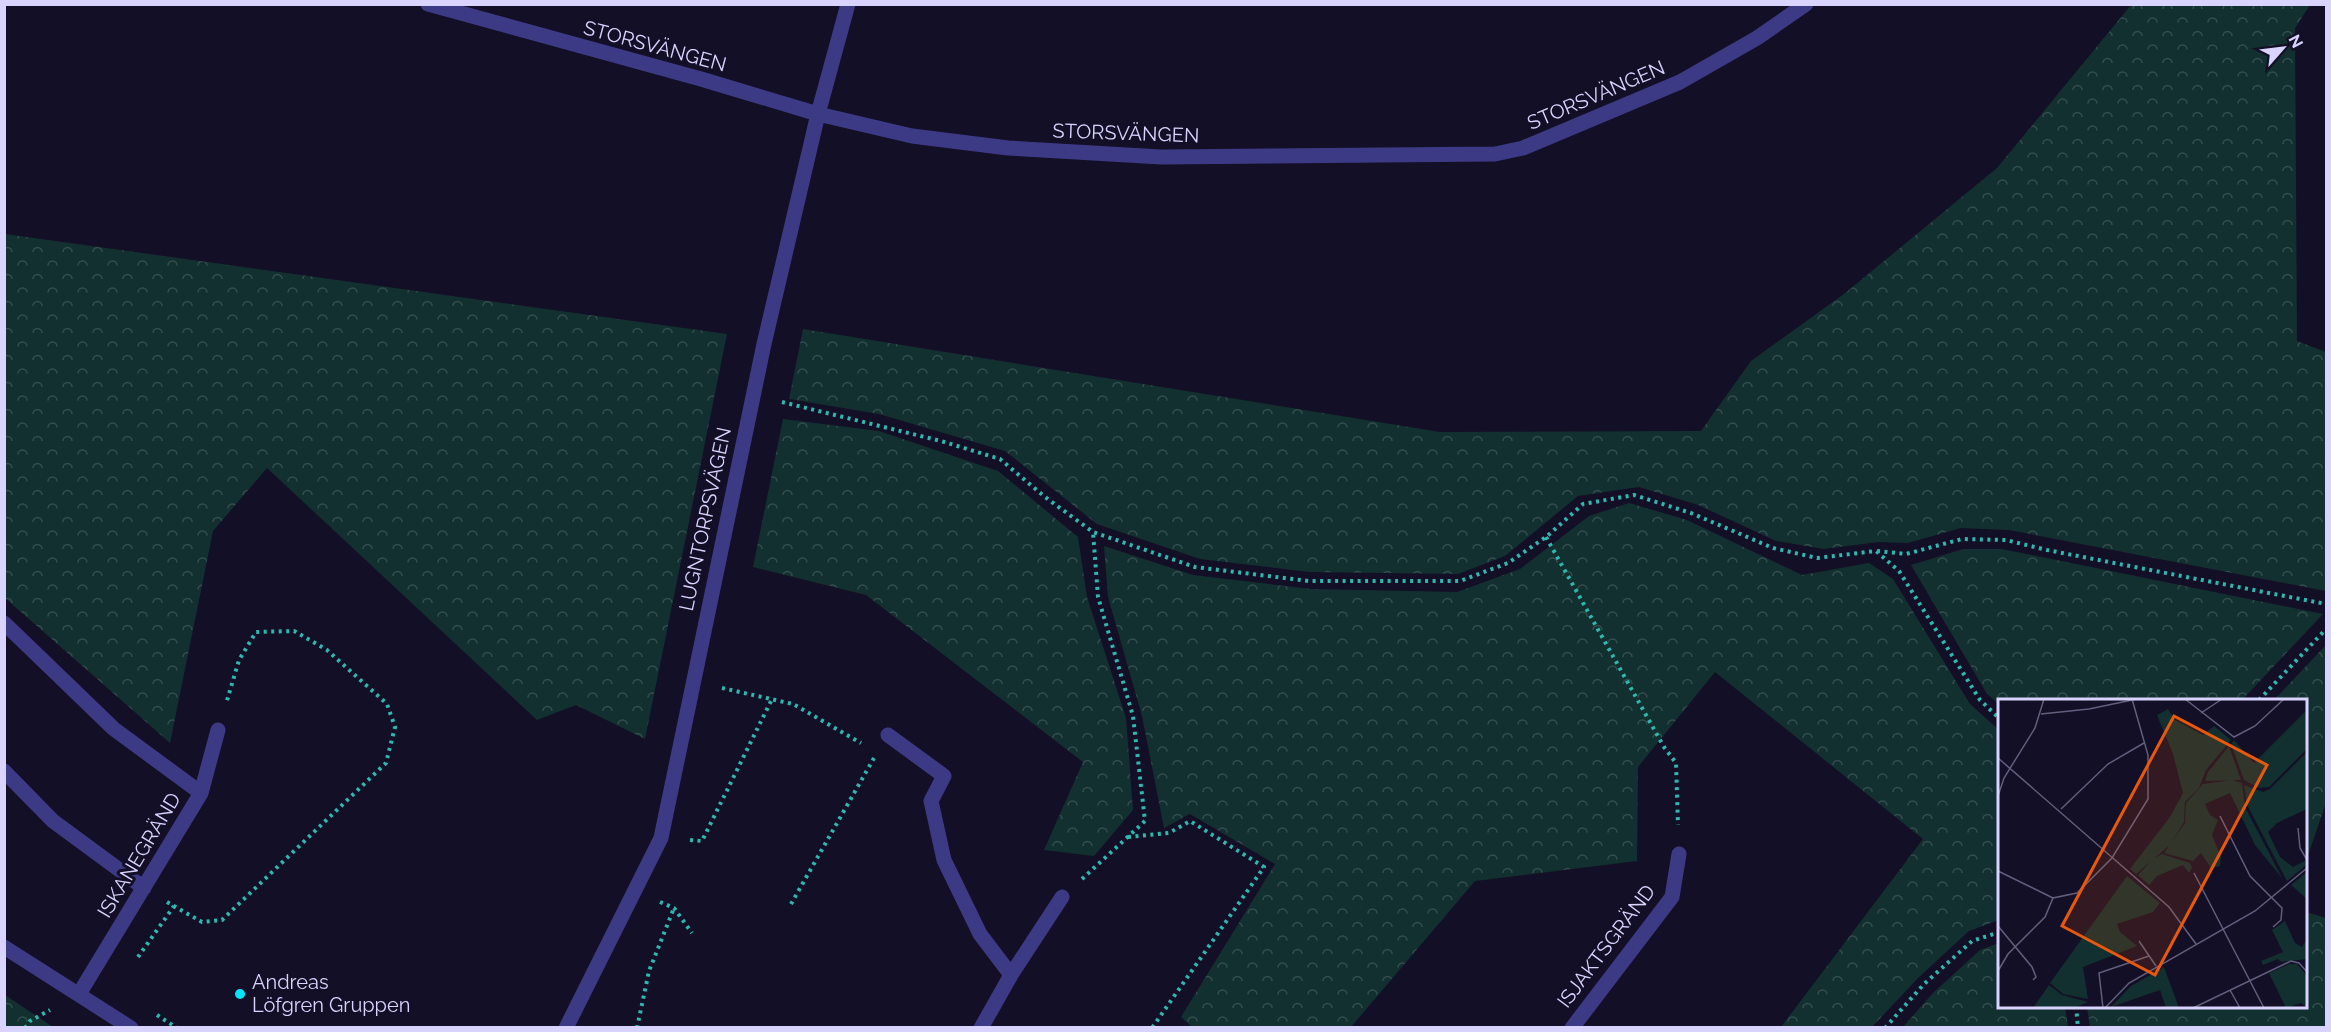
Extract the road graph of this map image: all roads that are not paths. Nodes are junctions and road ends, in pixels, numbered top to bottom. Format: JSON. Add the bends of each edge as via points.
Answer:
{"nodes":[{"id":1,"x":428,"y":4,"type":"edge"},
{"id":2,"x":848,"y":4,"type":"edge"},
{"id":3,"x":1806,"y":4,"type":"edge"},
{"id":4,"x":818,"y":114,"type":"junction"},
{"id":5,"x":4,"y":623,"type":"edge"},
{"id":6,"x":218,"y":730,"type":"road end"},
{"id":7,"x":888,"y":735,"type":"road end"},
{"id":8,"x":4,"y":771,"type":"edge"},
{"id":9,"x":201,"y":793,"type":"junction"},
{"id":10,"x":1679,"y":854,"type":"road end"},
{"id":11,"x":144,"y":888,"type":"junction"},
{"id":12,"x":1062,"y":897,"type":"road end"},
{"id":13,"x":4,"y":947,"type":"edge"},
{"id":14,"x":1011,"y":975,"type":"junction"},
{"id":15,"x":79,"y":994,"type":"junction"},
{"id":16,"x":131,"y":1028,"type":"edge"},
{"id":17,"x":566,"y":1028,"type":"edge"},
{"id":18,"x":981,"y":1028,"type":"edge"},
{"id":19,"x":1572,"y":1028,"type":"edge"}],
"edges":[{"from":1,"to":4,"type":"street","name":"STORSVÄNGEN"},
{"from":2,"to":4,"type":"street","name":"LUGNTORPSVÄGEN"},
{"from":3,"to":4,"type":"street","name":"STORSVÄNGEN","via":[[1757,38],[1680,82],[1523,148],[1495,154],[1150,157],[996,147],[912,136]]},
{"from":4,"to":17,"type":"street","name":"LUGNTORPSVÄGEN","via":[[753,395],[661,838]]},
{"from":5,"to":9,"type":"street","via":[[114,729]]},
{"from":6,"to":9,"type":"street","name":"ISKANEGRÄND"},
{"from":7,"to":14,"type":"street","via":[[944,776],[931,801],[944,860],[980,934]]},
{"from":8,"to":11,"type":"street","via":[[53,821]]},
{"from":9,"to":11,"type":"street","name":"ISKANEGRÄND"},
{"from":10,"to":19,"type":"street","name":"ISJAKTSGRÄND","via":[[1672,897]]},
{"from":11,"to":15,"type":"street","name":"ISKANEGRÄND"},
{"from":12,"to":14,"type":"street"},
{"from":13,"to":15,"type":"street"},
{"from":14,"to":18,"type":"street"},
{"from":15,"to":16,"type":"street"}]}
